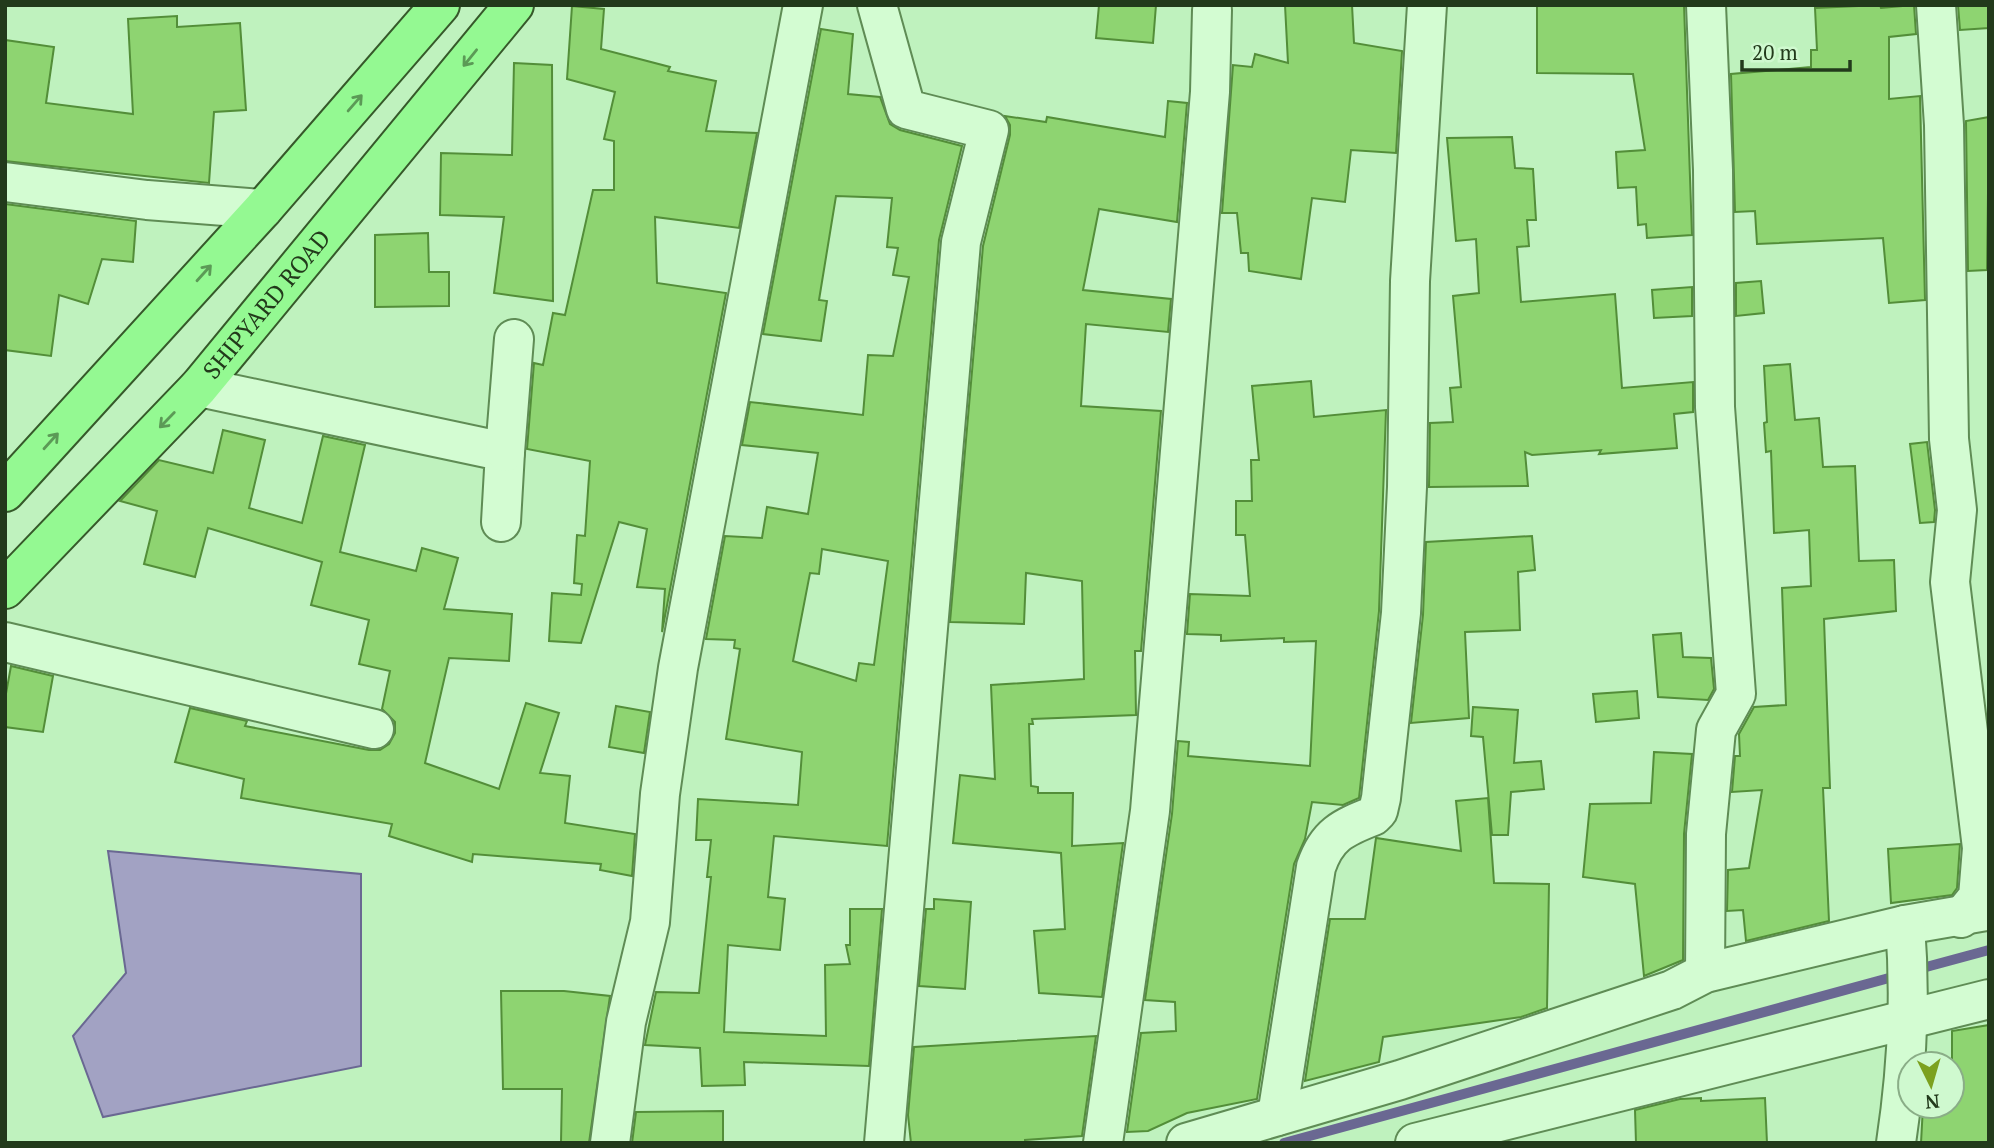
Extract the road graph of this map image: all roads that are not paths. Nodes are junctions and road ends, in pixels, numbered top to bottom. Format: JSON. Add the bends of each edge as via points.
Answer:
{"nodes":[{"id":1,"x":440,"y":5,"type":"edge"},
{"id":2,"x":514,"y":5,"type":"edge"},
{"id":3,"x":803,"y":5,"type":"edge"},
{"id":4,"x":877,"y":5,"type":"edge"},
{"id":5,"x":1427,"y":5,"type":"edge"},
{"id":6,"x":1706,"y":5,"type":"edge"},
{"id":7,"x":1936,"y":5,"type":"edge"},
{"id":8,"x":1212,"y":10,"type":"dead end"},
{"id":9,"x":5,"y":182,"type":"edge"},
{"id":10,"x":263,"y":209,"type":"junction"},
{"id":11,"x":514,"y":339,"type":"dead end"},
{"id":12,"x":199,"y":387,"type":"junction"},
{"id":13,"x":505,"y":452,"type":"junction"},
{"id":14,"x":5,"y":492,"type":"edge"},
{"id":15,"x":500,"y":522,"type":"dead end"},
{"id":16,"x":5,"y":589,"type":"edge"},
{"id":17,"x":5,"y":642,"type":"edge"},
{"id":18,"x":374,"y":729,"type":"dead end"},
{"id":19,"x":1975,"y":914,"type":"edge"},
{"id":20,"x":1906,"y":939,"type":"junction"},
{"id":21,"x":1705,"y":973,"type":"junction"},
{"id":22,"x":1989,"y":999,"type":"edge"},
{"id":23,"x":1909,"y":1005,"type":"junction"},
{"id":24,"x":1277,"y":1116,"type":"junction"},
{"id":25,"x":610,"y":1143,"type":"edge"},
{"id":26,"x":884,"y":1143,"type":"edge"},
{"id":27,"x":1103,"y":1143,"type":"edge"},
{"id":28,"x":1186,"y":1143,"type":"edge"},
{"id":29,"x":1415,"y":1143,"type":"edge"},
{"id":30,"x":1896,"y":1143,"type":"edge"}],
"edges":[{"from":10,"to":1,"type":"main road","one_way":true},
{"from":2,"to":12,"type":"main road","name":"SHIPYARD ROAD","one_way":true},
{"from":3,"to":25,"type":"street","via":[[678,668],[660,794],[650,922],[626,1023]]},
{"from":4,"to":26,"type":"street","via":[[906,109],[989,130],[961,242]]},
{"from":5,"to":24,"type":"street","via":[[1410,281],[1401,613],[1381,798],[1373,816],[1331,836],[1321,851]]},
{"from":6,"to":21,"type":"street","via":[[1715,407],[1736,694],[1716,730],[1706,834]]},
{"from":7,"to":19,"type":"street","via":[[1944,125],[1949,439],[1957,510],[1950,582],[1982,848]]},
{"from":8,"to":27,"type":"street","via":[[1206,133],[1150,811]]},
{"from":9,"to":10,"type":"street"},
{"from":14,"to":10,"type":"main road","one_way":true},
{"from":11,"to":13,"type":"street"},
{"from":12,"to":13,"type":"street"},
{"from":12,"to":16,"type":"main road","name":"SHIPYARD ROAD","one_way":true},
{"from":13,"to":15,"type":"street"},
{"from":17,"to":18,"type":"street"},
{"from":19,"to":20,"type":"street"},
{"from":20,"to":21,"type":"street"},
{"from":20,"to":23,"type":"street"},
{"from":21,"to":24,"type":"street","via":[[1672,990]]},
{"from":22,"to":23,"type":"street"},
{"from":23,"to":29,"type":"street"},
{"from":23,"to":30,"type":"street"},
{"from":24,"to":28,"type":"street"}]}
